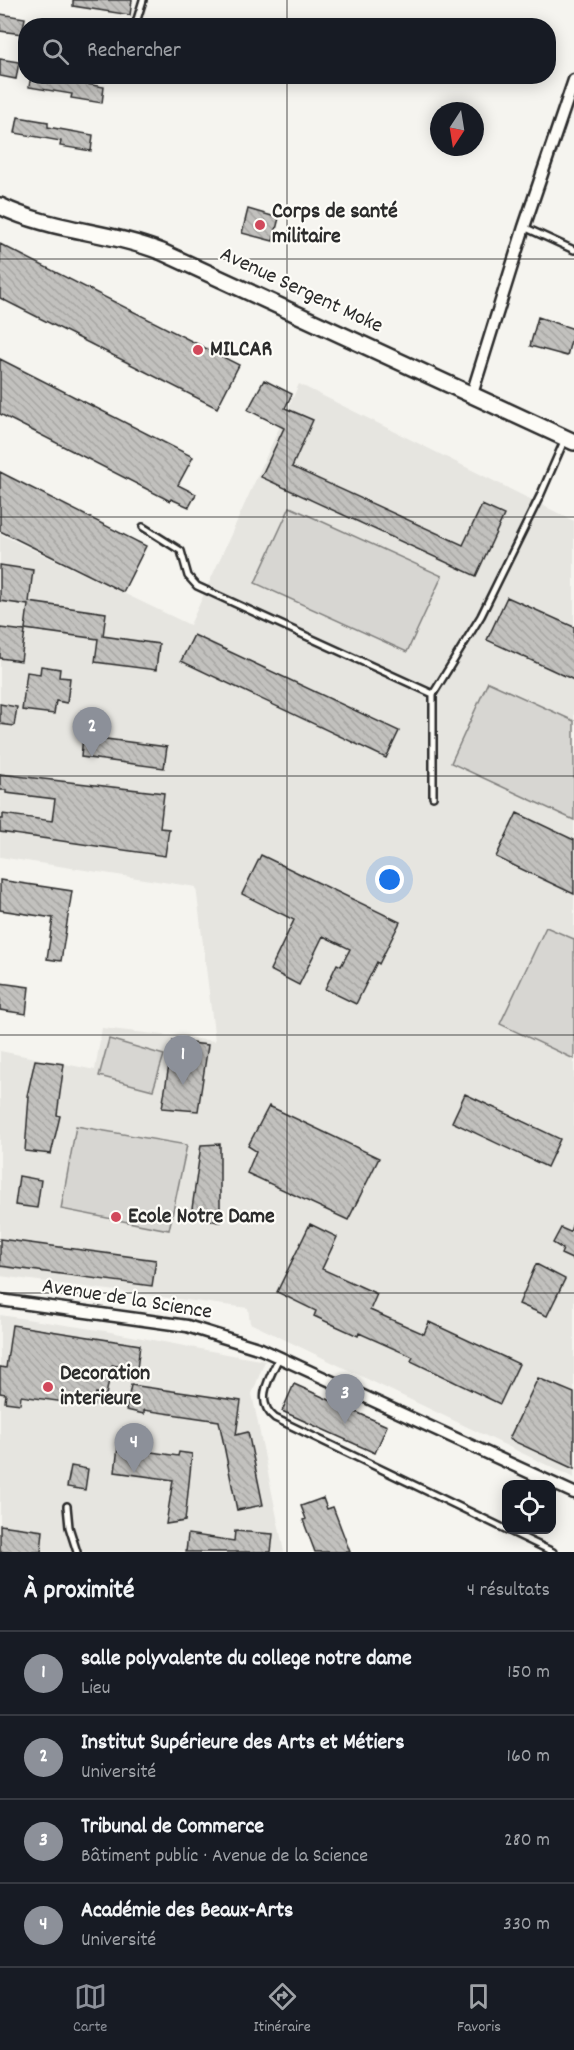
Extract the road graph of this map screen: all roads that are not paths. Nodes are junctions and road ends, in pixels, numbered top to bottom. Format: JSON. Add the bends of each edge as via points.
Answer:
{"nodes":[{"id":1,"x":143,"y":0,"type":"edge"},
{"id":2,"x":137,"y":18,"type":"edge"},
{"id":3,"x":574,"y":80,"type":"edge"},
{"id":4,"x":0,"y":206,"type":"edge"},
{"id":5,"x":524,"y":226,"type":"junction"},
{"id":6,"x":574,"y":250,"type":"edge"},
{"id":7,"x":472,"y":394,"type":"junction"},
{"id":8,"x":570,"y":440,"type":"edge"},
{"id":9,"x":143,"y":527,"type":"dead end"},
{"id":10,"x":433,"y":694,"type":"junction"},
{"id":11,"x":433,"y":798,"type":"dead end"},
{"id":12,"x":0,"y":1300,"type":"edge"},
{"id":13,"x":279,"y":1357,"type":"junction"},
{"id":14,"x":574,"y":1493,"type":"edge"},
{"id":15,"x":67,"y":1506,"type":"dead end"},
{"id":16,"x":77,"y":1552,"type":"edge"},
{"id":17,"x":553,"y":1552,"type":"edge"}],
"edges":[{"from":1,"to":2,"type":"lane"},
{"from":3,"to":5,"type":"street"},
{"from":4,"to":7,"type":"main road","name":"Avenue Sergent Moke","via":[[45,223],[148,246]]},
{"from":5,"to":6,"type":"lane"},
{"from":5,"to":7,"type":"street"},
{"from":7,"to":8,"type":"main road","name":"Avenue Sergent Moke"},
{"from":8,"to":10,"type":"lane","via":[[481,616]]},
{"from":9,"to":10,"type":"lane","via":[[181,551],[188,576],[197,586]]},
{"from":10,"to":11,"type":"lane"},
{"from":12,"to":13,"type":"street","name":"Avenue de la Science","via":[[187,1326]]},
{"from":13,"to":14,"type":"street","name":"Avenue de la Science"},
{"from":13,"to":17,"type":"lane","via":[[264,1403],[266,1411],[275,1418]]},
{"from":15,"to":16,"type":"lane"}]}
